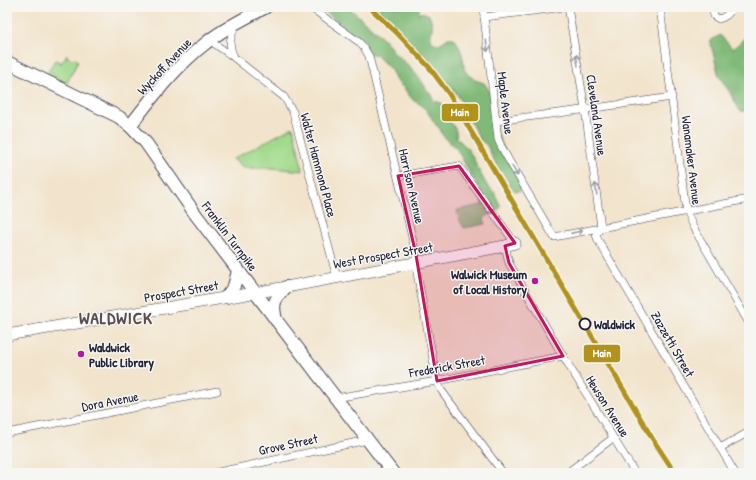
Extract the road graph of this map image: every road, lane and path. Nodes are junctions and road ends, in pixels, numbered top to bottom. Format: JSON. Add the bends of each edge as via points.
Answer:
{"nodes":[{"id":1,"x":266,"y":7,"type":"edge"},
{"id":2,"x":310,"y":7,"type":"edge"},
{"id":3,"x":483,"y":7,"type":"edge"},
{"id":4,"x":565,"y":7,"type":"edge"},
{"id":5,"x":568,"y":7,"type":"edge"},
{"id":6,"x":660,"y":7,"type":"edge"},
{"id":7,"x":712,"y":7,"type":"edge"},
{"id":8,"x":731,"y":7,"type":"edge"},
{"id":9,"x":484,"y":17,"type":"junction"},
{"id":10,"x":236,"y":24,"type":"junction"},
{"id":11,"x":209,"y":40,"type":"junction"},
{"id":12,"x":235,"y":59,"type":"junction"},
{"id":13,"x":7,"y":62,"type":"edge"},
{"id":14,"x":672,"y":97,"type":"junction"},
{"id":15,"x":585,"y":109,"type":"junction"},
{"id":16,"x":496,"y":121,"type":"junction"},
{"id":17,"x":130,"y":126,"type":"junction"},
{"id":18,"x":398,"y":176,"type":"junction"},
{"id":19,"x":749,"y":199,"type":"edge"},
{"id":20,"x":686,"y":211,"type":"junction"},
{"id":21,"x":601,"y":227,"type":"junction"},
{"id":22,"x":510,"y":245,"type":"junction"},
{"id":23,"x":417,"y":263,"type":"junction"},
{"id":24,"x":238,"y":271,"type":"junction"},
{"id":25,"x":337,"y":278,"type":"junction"},
{"id":26,"x":286,"y":287,"type":"junction"},
{"id":27,"x":254,"y":293,"type":"junction"},
{"id":28,"x":226,"y":297,"type":"junction"},
{"id":29,"x":277,"y":322,"type":"junction"},
{"id":30,"x":749,"y":323,"type":"edge"},
{"id":31,"x":7,"y":335,"type":"edge"},
{"id":32,"x":563,"y":356,"type":"junction"},
{"id":33,"x":437,"y":381,"type":"junction"},
{"id":34,"x":217,"y":391,"type":"dead end"},
{"id":35,"x":335,"y":398,"type":"junction"},
{"id":36,"x":749,"y":432,"type":"edge"},
{"id":37,"x":7,"y":433,"type":"edge"},
{"id":38,"x":614,"y":438,"type":"junction"},
{"id":39,"x":367,"y":440,"type":"junction"},
{"id":40,"x":720,"y":448,"type":"junction"},
{"id":41,"x":214,"y":473,"type":"edge"},
{"id":42,"x":393,"y":473,"type":"edge"},
{"id":43,"x":503,"y":473,"type":"edge"},
{"id":44,"x":567,"y":473,"type":"edge"},
{"id":45,"x":635,"y":473,"type":"edge"},
{"id":46,"x":735,"y":473,"type":"edge"}],
"edges":[{"from":1,"to":10,"type":"main road","name":"Wyckoff Avenue"},
{"from":2,"to":18,"type":"street","name":"Harrison Avenue","via":[[359,42],[369,56]]},
{"from":3,"to":9,"type":"street","name":"Maple Avenue"},
{"from":4,"to":9,"type":"street"},
{"from":15,"to":5,"type":"street","name":"Cleveland Avenue","one_way":true},
{"from":6,"to":14,"type":"street","name":"Wanamaker Avenue"},
{"from":7,"to":8,"type":"street","via":[[714,16],[719,19],[724,18]]},
{"from":9,"to":16,"type":"street","name":"Maple Avenue","one_way":true},
{"from":10,"to":11,"type":"main road","name":"Wyckoff Avenue"},
{"from":10,"to":12,"type":"street","via":[[230,44]]},
{"from":11,"to":12,"type":"street","name":"Walter Hammond Place"},
{"from":11,"to":17,"type":"main road","name":"Wyckoff Avenue","via":[[170,76]]},
{"from":12,"to":25,"type":"street","name":"Walter Hammond Place","via":[[284,97],[293,112]]},
{"from":13,"to":17,"type":"main road","name":"Franklin Turnpike","via":[[119,117]]},
{"from":14,"to":15,"type":"street"},
{"from":14,"to":20,"type":"street","name":"Wanamaker Avenue"},
{"from":15,"to":16,"type":"street"},
{"from":21,"to":15,"type":"street","name":"Cleveland Avenue","one_way":true},
{"from":16,"to":21,"type":"street","name":"Maple Avenue","one_way":true,"via":[[500,146],[554,237]]},
{"from":17,"to":24,"type":"main road","name":"Franklin Turnpike","via":[[146,143]]},
{"from":18,"to":22,"type":"street","one_way":true,"via":[[459,166]]},
{"from":18,"to":23,"type":"street","name":"Harrison Avenue"},
{"from":19,"to":20,"type":"street"},
{"from":20,"to":21,"type":"street"},
{"from":20,"to":30,"type":"street","name":"Wanamaker Avenue"},
{"from":21,"to":40,"type":"street","name":"Zazzetti Street","via":[[596,235],[598,240]]},
{"from":22,"to":23,"type":"street","name":"West Prospect Street"},
{"from":22,"to":32,"type":"street","name":"Hewson Avenue","via":[[509,263]]},
{"from":23,"to":25,"type":"street","name":"West Prospect Street"},
{"from":23,"to":33,"type":"street","name":"Harrison Avenue"},
{"from":24,"to":27,"type":"main road","name":"Franklin Turnpike"},
{"from":24,"to":28,"type":"main road","via":[[234,286]]},
{"from":25,"to":26,"type":"street","name":"West Prospect Street"},
{"from":26,"to":27,"type":"street","name":"West Prospect Street"},
{"from":26,"to":29,"type":"main road","via":[[275,300]]},
{"from":27,"to":28,"type":"street","name":"Prospect Street"},
{"from":27,"to":29,"type":"main road","name":"Franklin Turnpike"},
{"from":28,"to":31,"type":"street","name":"Prospect Street"},
{"from":29,"to":35,"type":"main road","name":"Franklin Turnpike"},
{"from":32,"to":33,"type":"street","name":"Frederick Street"},
{"from":32,"to":38,"type":"street","name":"Hewson Avenue"},
{"from":33,"to":35,"type":"street","name":"Frederick Street"},
{"from":33,"to":43,"type":"street","name":"Harrison Avenue"},
{"from":34,"to":37,"type":"street","name":"Dora Avenue"},
{"from":35,"to":39,"type":"main road","name":"Franklin Turnpike"},
{"from":36,"to":40,"type":"street"},
{"from":38,"to":44,"type":"street"},
{"from":38,"to":45,"type":"street","name":"Hewson Avenue"},
{"from":39,"to":41,"type":"street","name":"Grove Street"},
{"from":39,"to":42,"type":"main road","name":"Franklin Turnpike"},
{"from":40,"to":46,"type":"street","name":"Zazzetti Street"}]}
